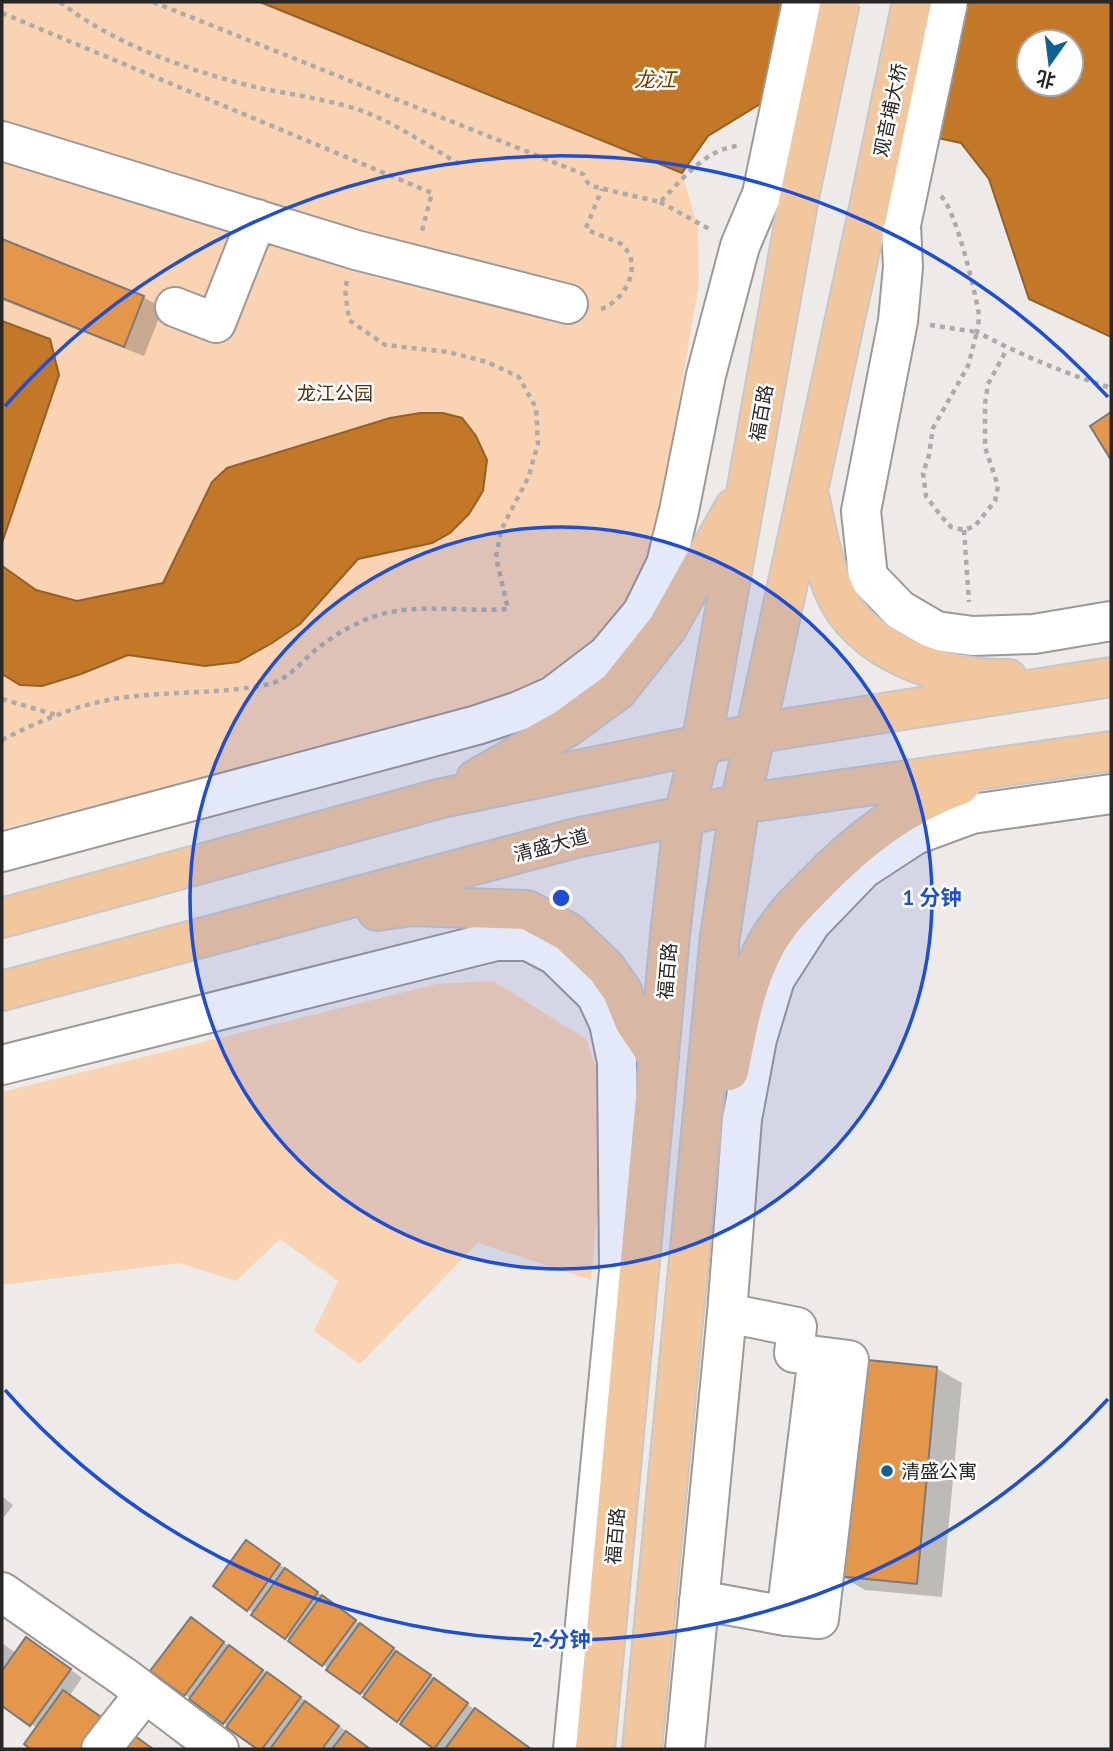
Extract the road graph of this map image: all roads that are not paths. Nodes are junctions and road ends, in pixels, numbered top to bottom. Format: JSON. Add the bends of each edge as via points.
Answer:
{"nodes":[{"id":1,"x":802,"y":2,"type":"edge"},
{"id":2,"x":840,"y":2,"type":"edge"},
{"id":3,"x":912,"y":2,"type":"edge"},
{"id":4,"x":948,"y":2,"type":"edge"},
{"id":5,"x":2,"y":141,"type":"edge"},
{"id":6,"x":780,"y":198,"type":"junction"},
{"id":7,"x":257,"y":219,"type":"junction"},
{"id":8,"x":884,"y":221,"type":"junction"},
{"id":9,"x":568,"y":304,"type":"road end"},
{"id":10,"x":175,"y":307,"type":"dead end"},
{"id":11,"x":756,"y":443,"type":"junction"},
{"id":12,"x":807,"y":486,"type":"junction"},
{"id":13,"x":1111,"y":621,"type":"edge"},
{"id":14,"x":1111,"y":676,"type":"edge"},
{"id":15,"x":757,"y":733,"type":"junction"},
{"id":16,"x":701,"y":745,"type":"junction"},
{"id":17,"x":1111,"y":751,"type":"edge"},
{"id":18,"x":1015,"y":765,"type":"junction"},
{"id":19,"x":1111,"y":794,"type":"edge"},
{"id":20,"x":442,"y":798,"type":"junction"},
{"id":21,"x":740,"y":804,"type":"junction"},
{"id":22,"x":684,"y":815,"type":"junction"},
{"id":23,"x":2,"y":852,"type":"edge"},
{"id":24,"x":2,"y":918,"type":"edge"},
{"id":25,"x":243,"y":928,"type":"junction"},
{"id":26,"x":2,"y":991,"type":"edge"},
{"id":27,"x":659,"y":1058,"type":"junction"},
{"id":28,"x":2,"y":1065,"type":"edge"},
{"id":29,"x":692,"y":1222,"type":"junction"},
{"id":30,"x":727,"y":1313,"type":"junction"},
{"id":31,"x":2,"y":1592,"type":"edge"},
{"id":32,"x":699,"y":1601,"type":"junction"},
{"id":33,"x":145,"y":1693,"type":"junction"},
{"id":34,"x":101,"y":1749,"type":"edge"},
{"id":35,"x":219,"y":1749,"type":"edge"},
{"id":36,"x":573,"y":1749,"type":"edge"},
{"id":37,"x":595,"y":1749,"type":"edge"},
{"id":38,"x":642,"y":1749,"type":"edge"},
{"id":39,"x":685,"y":1749,"type":"edge"}],
"edges":[{"from":1,"to":6,"type":"street","bridge":true},
{"from":2,"to":6,"type":"main road","bridge":true},
{"from":3,"to":8,"type":"main road","name":"观音埔大桥","bridge":true},
{"from":4,"to":8,"type":"street","bridge":true},
{"from":5,"to":7,"type":"street"},
{"from":6,"to":11,"type":"main road","name":"福百路"},
{"from":6,"to":23,"type":"street","via":[[740,246],[706,374],[666,564],[642,613],[607,655],[553,696],[477,725]]},
{"from":7,"to":9,"type":"street","via":[[356,250]]},
{"from":7,"to":10,"type":"street","via":[[216,323]]},
{"from":8,"to":12,"type":"main road"},
{"from":8,"to":13,"type":"street","via":[[903,267],[898,321],[861,511],[868,577],[900,610],[936,631],[973,636],[1034,634]]},
{"from":11,"to":16,"type":"main road","name":"福百路"},
{"from":11,"to":20,"type":"main road","via":[[738,501],[667,628],[617,691],[566,728]]},
{"from":12,"to":14,"type":"main road","via":[[833,589],[850,617],[881,646],[919,665],[986,680]]},
{"from":12,"to":15,"type":"main road"},
{"from":14,"to":15,"type":"main road"},
{"from":15,"to":16,"type":"main road"},
{"from":15,"to":21,"type":"main road"},
{"from":16,"to":20,"type":"main road"},
{"from":16,"to":22,"type":"main road","name":"福百路"},
{"from":17,"to":18,"type":"main road","name":"清盛大道"},
{"from":18,"to":21,"type":"main road","name":"清盛大道"},
{"from":18,"to":29,"type":"main road","via":[[940,792],[881,825],[787,914],[767,944],[743,1003],[719,1146]]},
{"from":19,"to":30,"type":"street","via":[[972,814],[915,835],[863,869],[811,923],[775,979],[757,1038],[742,1119]]},
{"from":20,"to":24,"type":"main road"},
{"from":21,"to":22,"type":"main road","name":"清盛大道"},
{"from":21,"to":29,"type":"main road","via":[[720,936]]},
{"from":22,"to":25,"type":"main road","name":"清盛大道","via":[[576,838]]},
{"from":22,"to":27,"type":"main road","name":"福百路"},
{"from":25,"to":26,"type":"main road","name":"清盛大道"},
{"from":25,"to":27,"type":"main road","via":[[412,906],[527,910],[569,932],[606,968]]},
{"from":27,"to":37,"type":"main road","name":"福百路"},
{"from":28,"to":36,"type":"street","via":[[496,941],[528,941],[555,955],[596,995],[609,1023],[617,1062],[619,1272]]},
{"from":29,"to":38,"type":"main road"},
{"from":30,"to":32,"type":"street"},
{"from":30,"to":32,"type":"street","via":[[797,1327],[794,1353],[849,1360],[819,1619]]},
{"from":31,"to":33,"type":"street"},
{"from":32,"to":39,"type":"street"},
{"from":33,"to":34,"type":"street"},
{"from":33,"to":35,"type":"street"}]}
